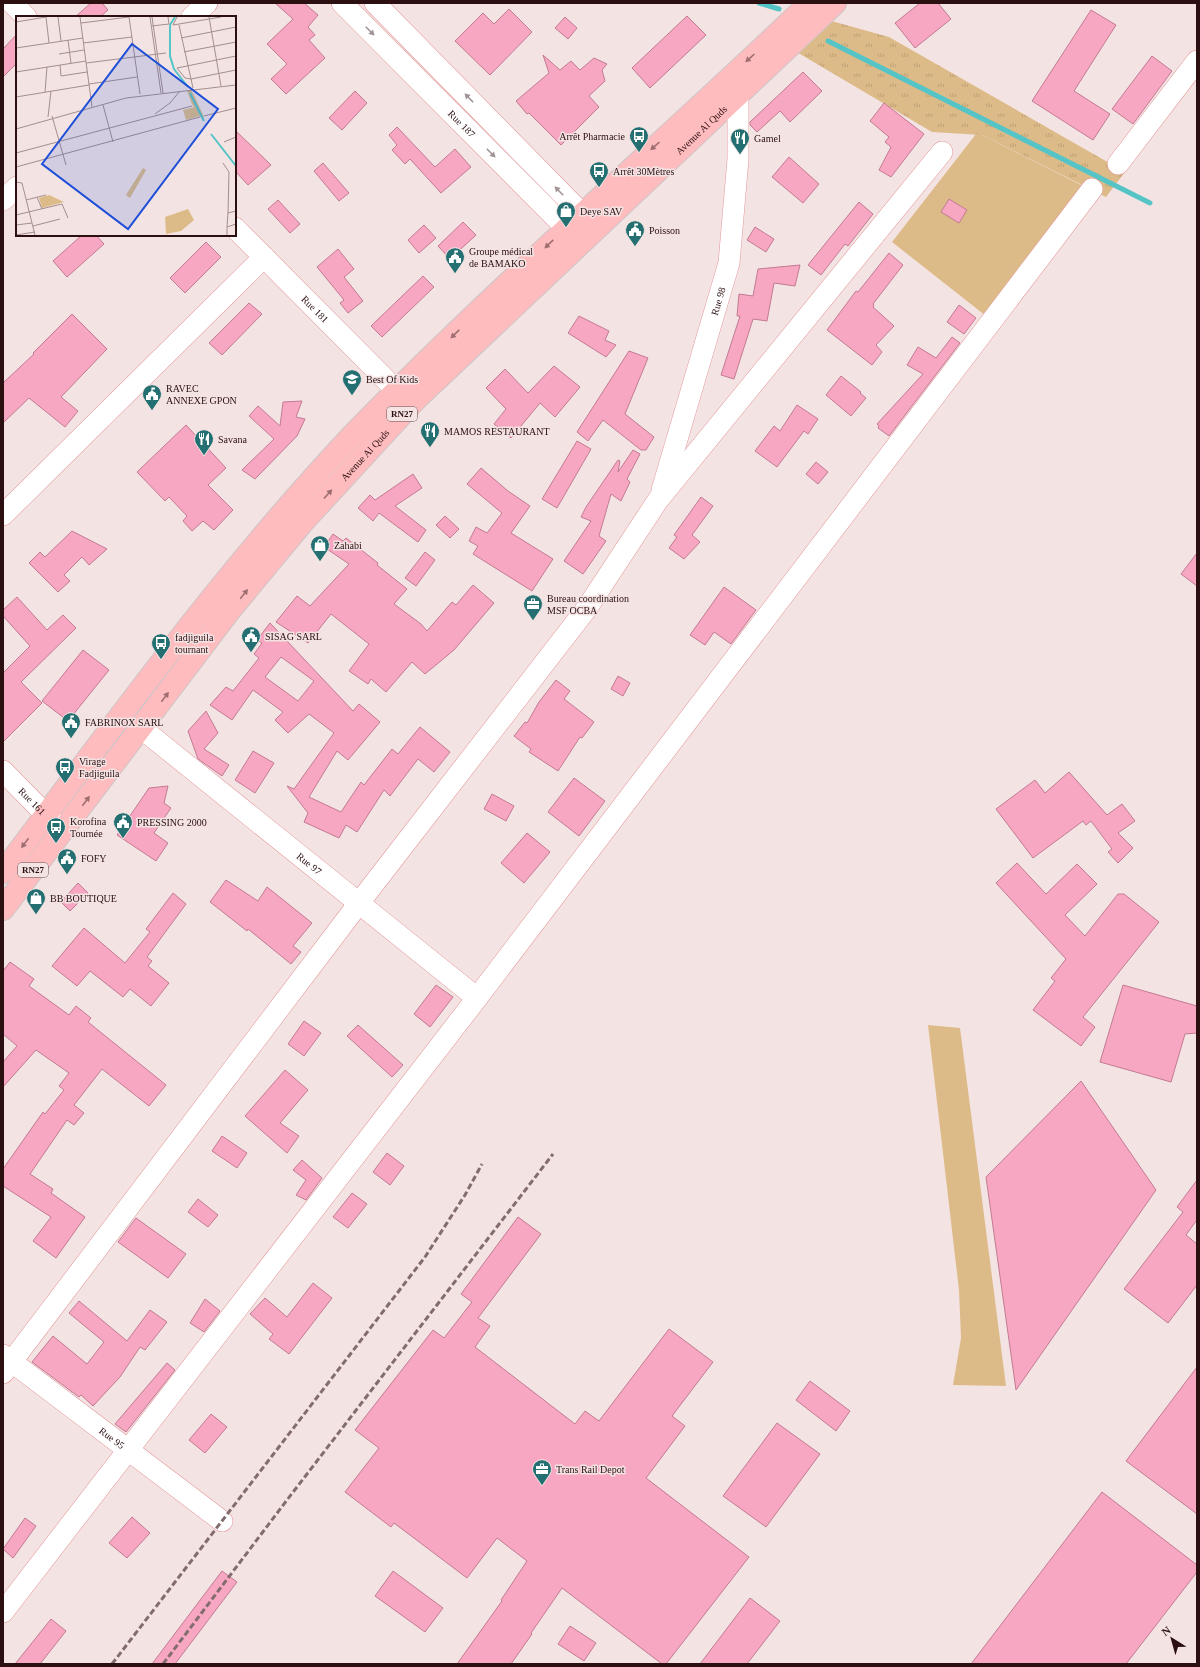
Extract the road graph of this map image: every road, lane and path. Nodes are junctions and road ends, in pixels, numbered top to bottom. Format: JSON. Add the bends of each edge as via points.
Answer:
{"nodes":[{"id":1,"x":12,"y":3,"type":"edge"},
{"id":2,"x":207,"y":3,"type":"edge"},
{"id":3,"x":342,"y":3,"type":"edge"},
{"id":4,"x":375,"y":3,"type":"edge"},
{"id":5,"x":819,"y":6,"type":"edge"},
{"id":6,"x":25,"y":16,"type":"edge"},
{"id":7,"x":193,"y":16,"type":"edge"},
{"id":8,"x":786,"y":38,"type":"junction"},
{"id":9,"x":1197,"y":61,"type":"edge"},
{"id":10,"x":738,"y":96,"type":"junction"},
{"id":11,"x":942,"y":152,"type":"dead end"},
{"id":12,"x":1118,"y":164,"type":"dead end"},
{"id":13,"x":16,"y":187,"type":"edge"},
{"id":14,"x":1092,"y":189,"type":"dead end"},
{"id":15,"x":3,"y":200,"type":"edge"},
{"id":16,"x":574,"y":221,"type":"junction"},
{"id":17,"x":236,"y":229,"type":"edge"},
{"id":18,"x":597,"y":229,"type":"junction"},
{"id":19,"x":581,"y":244,"type":"junction"},
{"id":20,"x":264,"y":257,"type":"junction"},
{"id":21,"x":396,"y":390,"type":"junction"},
{"id":22,"x":658,"y":500,"type":"junction"},
{"id":23,"x":3,"y":515,"type":"edge"},
{"id":24,"x":141,"y":728,"type":"junction"},
{"id":25,"x":3,"y":771,"type":"edge"},
{"id":26,"x":46,"y":815,"type":"junction"},
{"id":27,"x":63,"y":832,"type":"junction"},
{"id":28,"x":3,"y":872,"type":"edge"},
{"id":29,"x":359,"y":903,"type":"junction"},
{"id":30,"x":3,"y":909,"type":"edge"},
{"id":31,"x":477,"y":998,"type":"junction"},
{"id":32,"x":6,"y":1363,"type":"edge"},
{"id":33,"x":128,"y":1450,"type":"junction"},
{"id":34,"x":222,"y":1521,"type":"dead end"},
{"id":35,"x":3,"y":1612,"type":"edge"}],
"edges":[{"from":1,"to":6,"type":"street"},
{"from":2,"to":7,"type":"street"},
{"from":3,"to":16,"type":"street","name":"Rue 187","one_way":true},
{"from":16,"to":4,"type":"street","name":"Rue 187","one_way":true},
{"from":5,"to":8,"type":"main road","name":"Avenue Al Quds","number":"RN27"},
{"from":8,"to":10,"type":"main road","name":"Avenue Al Quds","number":"RN27"},
{"from":8,"to":16,"type":"main road","name":"Avenue Al Quds","number":"RN27","one_way":true},
{"from":9,"to":12,"type":"street"},
{"from":10,"to":18,"type":"main road","name":"Avenue Al Quds","number":"RN27"},
{"from":10,"to":22,"type":"street","name":"Rue 98","via":[[738,159],[729,263]]},
{"from":11,"to":22,"type":"street"},
{"from":13,"to":15,"type":"street"},
{"from":14,"to":31,"type":"street"},
{"from":16,"to":18,"type":"street","name":"Rue 187"},
{"from":16,"to":19,"type":"street","name":"Rue 187"},
{"from":16,"to":21,"type":"main road","name":"Avenue Al Quds","number":"RN27","one_way":true},
{"from":17,"to":20,"type":"street","name":"Rue 181"},
{"from":18,"to":19,"type":"main road","name":"Avenue Al Quds","number":"RN27"},
{"from":24,"to":19,"type":"main road","name":"Avenue Al Quds","number":"RN27","one_way":true,"via":[[230,610],[302,522],[358,460],[416,399]]},
{"from":20,"to":21,"type":"street","name":"Rue 181"},
{"from":20,"to":23,"type":"street"},
{"from":21,"to":26,"type":"main road","name":"Avenue Al Quds","number":"RN27","via":[[291,505],[214,597]]},
{"from":22,"to":29,"type":"street","via":[[587,608]]},
{"from":27,"to":24,"type":"main road","name":"Avenue Al Quds","number":"RN27","one_way":true},
{"from":24,"to":29,"type":"street","name":"Rue 97"},
{"from":25,"to":26,"type":"street","name":"Rue 161"},
{"from":26,"to":27,"type":"street","name":"Rue 161"},
{"from":26,"to":28,"type":"main road","name":"Avenue Al Quds","number":"RN27","one_way":true},
{"from":27,"to":30,"type":"main road","name":"Avenue Al Quds","number":"RN27"},
{"from":29,"to":31,"type":"street","name":"Rue 97"},
{"from":29,"to":32,"type":"street"},
{"from":31,"to":33,"type":"street"},
{"from":32,"to":33,"type":"street","name":"Rue 95"},
{"from":33,"to":34,"type":"street","name":"Rue 95"},
{"from":33,"to":35,"type":"street"}]}
